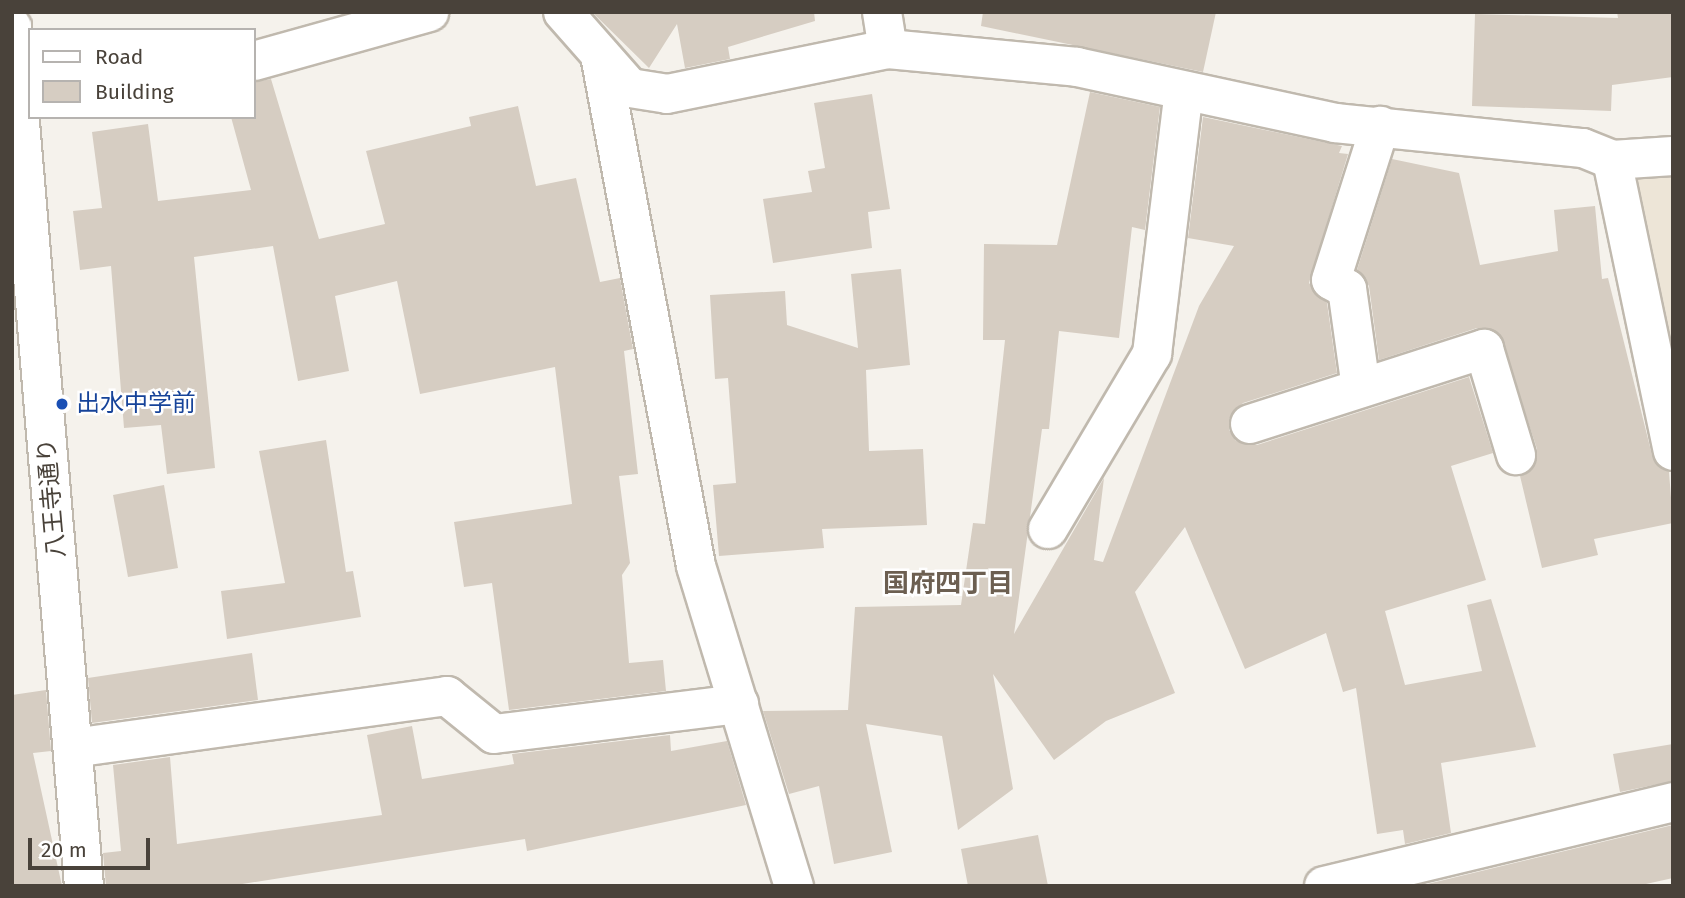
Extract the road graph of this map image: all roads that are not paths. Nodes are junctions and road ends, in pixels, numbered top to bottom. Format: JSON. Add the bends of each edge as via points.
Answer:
{"nodes":[{"id":1,"x":429,"y":12,"type":"edge"},
{"id":2,"x":563,"y":12,"type":"edge"},
{"id":3,"x":882,"y":12,"type":"edge"},
{"id":4,"x":12,"y":27,"type":"edge"},
{"id":5,"x":888,"y":49,"type":"junction"},
{"id":6,"x":600,"y":55,"type":"junction"},
{"id":7,"x":256,"y":60,"type":"edge"},
{"id":8,"x":1184,"y":91,"type":"junction"},
{"id":9,"x":24,"y":102,"type":"edge"},
{"id":10,"x":1380,"y":126,"type":"junction"},
{"id":11,"x":1673,"y":156,"type":"edge"},
{"id":12,"x":1612,"y":160,"type":"junction"},
{"id":13,"x":1362,"y":388,"type":"junction"},
{"id":14,"x":1250,"y":424,"type":"dead end"},
{"id":15,"x":1673,"y":451,"type":"edge"},
{"id":16,"x":1516,"y":454,"type":"dead end"},
{"id":17,"x":1048,"y":530,"type":"dead end"},
{"id":18,"x":739,"y":704,"type":"junction"},
{"id":19,"x":73,"y":748,"type":"junction"},
{"id":20,"x":1673,"y":802,"type":"edge"},
{"id":21,"x":84,"y":886,"type":"edge"},
{"id":22,"x":794,"y":886,"type":"edge"},
{"id":23,"x":1324,"y":886,"type":"edge"}],
"edges":[{"from":1,"to":7,"type":"street"},
{"from":2,"to":6,"type":"street"},
{"from":3,"to":5,"type":"street"},
{"from":4,"to":9,"type":"street","name":"八王寺通り"},
{"from":5,"to":6,"type":"street","via":[[667,94],[630,88]]},
{"from":5,"to":8,"type":"street","via":[[1077,67]]},
{"from":6,"to":18,"type":"street","via":[[696,566]]},
{"from":8,"to":10,"type":"street","via":[[1335,123]]},
{"from":8,"to":17,"type":"street","via":[[1152,354]]},
{"from":9,"to":19,"type":"street","name":"八王寺通り"},
{"from":10,"to":12,"type":"street","via":[[1583,148]]},
{"from":10,"to":13,"type":"street","via":[[1331,280],[1348,289]]},
{"from":11,"to":12,"type":"street"},
{"from":12,"to":15,"type":"street"},
{"from":13,"to":14,"type":"street"},
{"from":13,"to":16,"type":"street","via":[[1484,349]]},
{"from":18,"to":19,"type":"street","via":[[494,734],[447,696]]},
{"from":18,"to":22,"type":"street"},
{"from":19,"to":21,"type":"street","name":"八王寺通り"},
{"from":20,"to":23,"type":"street"}]}
